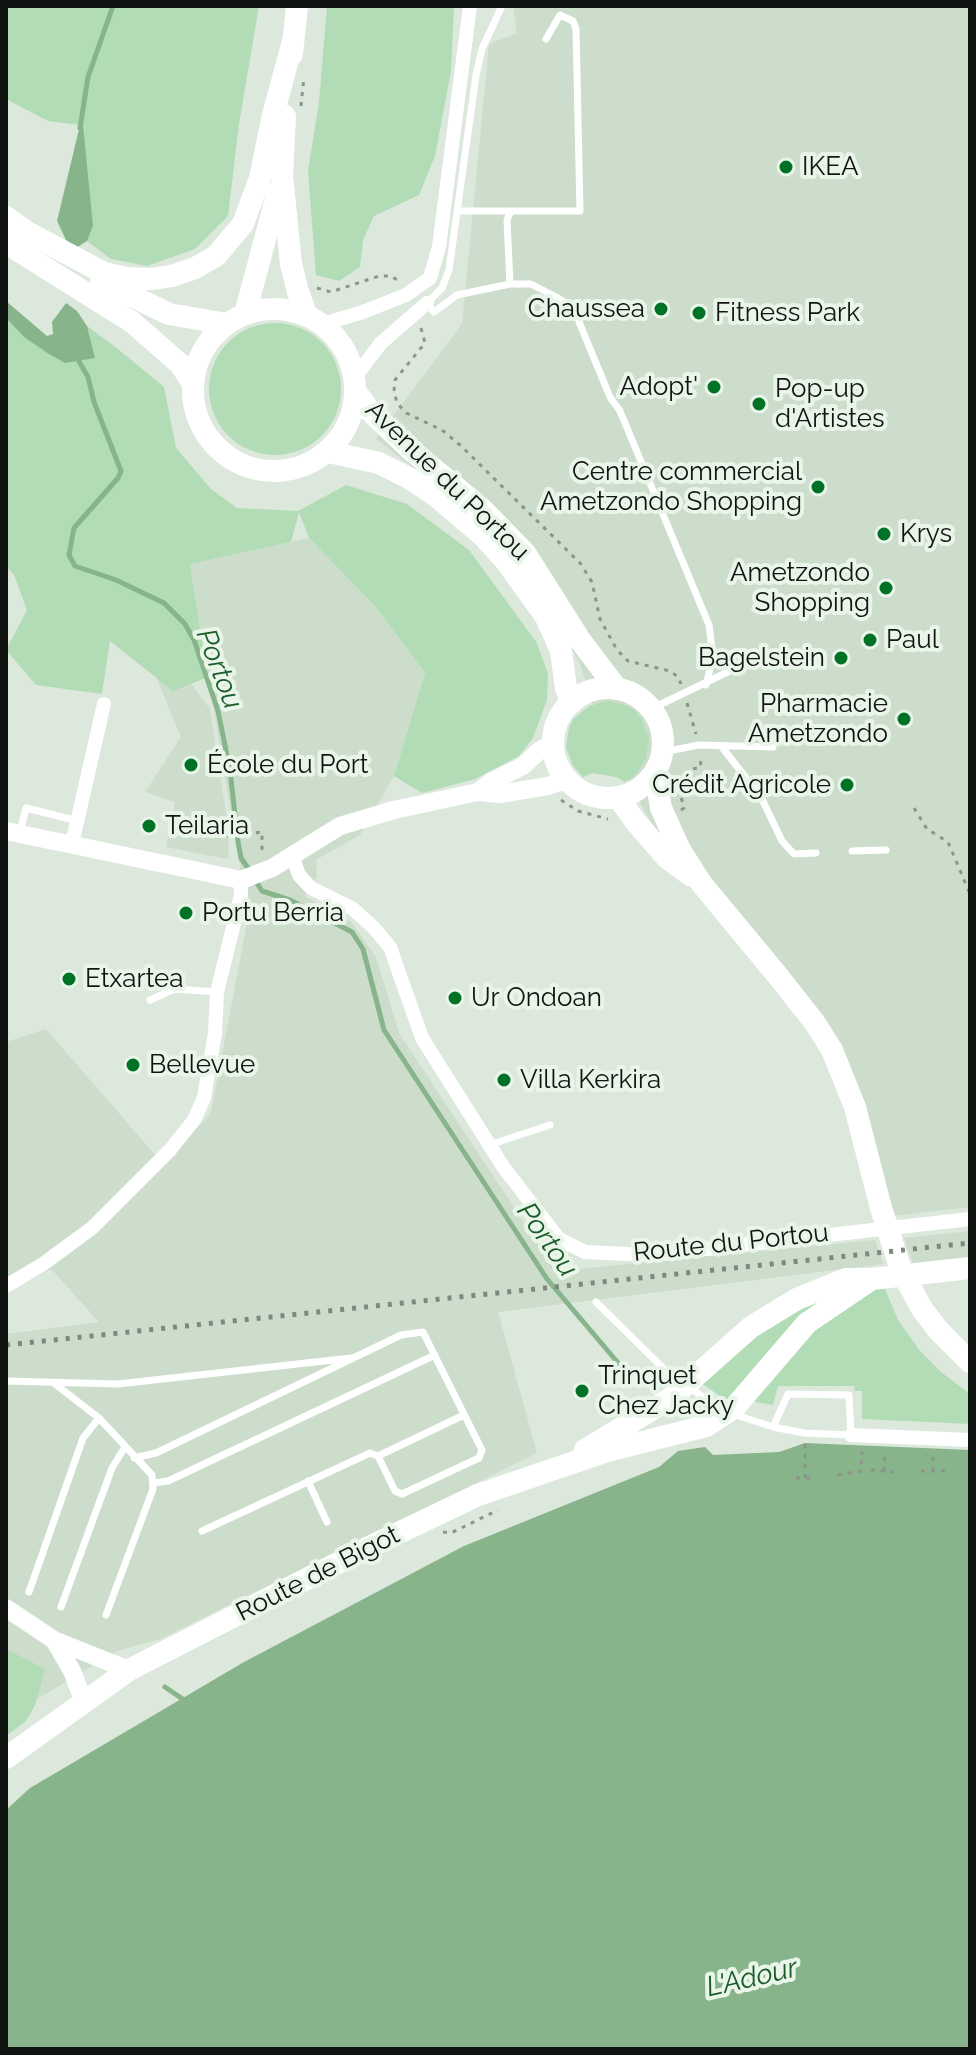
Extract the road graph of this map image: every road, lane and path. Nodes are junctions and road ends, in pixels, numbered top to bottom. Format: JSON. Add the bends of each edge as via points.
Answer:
{"nodes":[{"id":1,"x":297,"y":6,"type":"edge"},
{"id":2,"x":470,"y":6,"type":"edge"},
{"id":3,"x":502,"y":6,"type":"edge"},
{"id":4,"x":557,"y":6,"type":"edge"},
{"id":5,"x":560,"y":15,"type":"junction"},
{"id":6,"x":546,"y":39,"type":"dead end"},
{"id":7,"x":293,"y":41,"type":"junction"},
{"id":8,"x":304,"y":77,"type":"dead end"},
{"id":9,"x":301,"y":107,"type":"dead end"},
{"id":10,"x":282,"y":164,"type":"junction"},
{"id":11,"x":459,"y":211,"type":"junction"},
{"id":12,"x":510,"y":213,"type":"junction"},
{"id":13,"x":6,"y":217,"type":"edge"},
{"id":14,"x":15,"y":237,"type":"edge"},
{"id":15,"x":311,"y":284,"type":"dead end"},
{"id":16,"x":510,"y":284,"type":"junction"},
{"id":17,"x":406,"y":295,"type":"junction"},
{"id":18,"x":427,"y":303,"type":"junction"},
{"id":19,"x":415,"y":314,"type":"junction"},
{"id":20,"x":236,"y":319,"type":"junction"},
{"id":21,"x":315,"y":320,"type":"junction"},
{"id":22,"x":192,"y":382,"type":"junction"},
{"id":23,"x":356,"y":385,"type":"junction"},
{"id":24,"x":329,"y":452,"type":"junction"},
{"id":25,"x":740,"y":666,"type":"dead end"},
{"id":26,"x":706,"y":685,"type":"junction"},
{"id":27,"x":617,"y":689,"type":"junction"},
{"id":28,"x":685,"y":694,"type":"junction"},
{"id":29,"x":571,"y":703,"type":"junction"},
{"id":30,"x":104,"y":704,"type":"dead end"},
{"id":31,"x":651,"y":709,"type":"junction"},
{"id":32,"x":553,"y":744,"type":"junction"},
{"id":33,"x":699,"y":745,"type":"junction"},
{"id":34,"x":721,"y":746,"type":"junction"},
{"id":35,"x":773,"y":747,"type":"dead end"},
{"id":36,"x":659,"y":762,"type":"junction"},
{"id":37,"x":564,"y":790,"type":"junction"},
{"id":38,"x":478,"y":792,"type":"junction"},
{"id":39,"x":618,"y":797,"type":"junction"},
{"id":40,"x":914,"y":808,"type":"dead end"},
{"id":41,"x":677,"y":811,"type":"dead end"},
{"id":42,"x":78,"y":821,"type":"junction"},
{"id":43,"x":618,"y":823,"type":"dead end"},
{"id":44,"x":12,"y":833,"type":"edge"},
{"id":45,"x":227,"y":836,"type":"dead end"},
{"id":46,"x":72,"y":844,"type":"junction"},
{"id":47,"x":886,"y":850,"type":"dead end"},
{"id":48,"x":852,"y":851,"type":"dead end"},
{"id":49,"x":816,"y":853,"type":"dead end"},
{"id":50,"x":292,"y":855,"type":"junction"},
{"id":51,"x":262,"y":865,"type":"junction"},
{"id":52,"x":241,"y":880,"type":"junction"},
{"id":53,"x":701,"y":883,"type":"junction"},
{"id":54,"x":970,"y":894,"type":"edge"},
{"id":55,"x":217,"y":992,"type":"junction"},
{"id":56,"x":150,"y":1000,"type":"dead end"},
{"id":57,"x":550,"y":1125,"type":"dead end"},
{"id":58,"x":489,"y":1145,"type":"junction"},
{"id":59,"x":970,"y":1219,"type":"edge"},
{"id":60,"x":970,"y":1268,"type":"edge"},
{"id":61,"x":872,"y":1279,"type":"junction"},
{"id":62,"x":6,"y":1286,"type":"edge"},
{"id":63,"x":596,"y":1302,"type":"dead end"},
{"id":64,"x":435,"y":1355,"type":"junction"},
{"id":65,"x":357,"y":1357,"type":"junction"},
{"id":66,"x":970,"y":1362,"type":"edge"},
{"id":67,"x":6,"y":1381,"type":"edge"},
{"id":68,"x":54,"y":1383,"type":"junction"},
{"id":69,"x":689,"y":1385,"type":"junction"},
{"id":70,"x":727,"y":1414,"type":"junction"},
{"id":71,"x":464,"y":1415,"type":"junction"},
{"id":72,"x":99,"y":1418,"type":"junction"},
{"id":73,"x":773,"y":1427,"type":"junction"},
{"id":74,"x":856,"y":1440,"type":"junction"},
{"id":75,"x":970,"y":1440,"type":"edge"},
{"id":76,"x":805,"y":1443,"type":"dead end"},
{"id":77,"x":885,"y":1446,"type":"dead end"},
{"id":78,"x":125,"y":1447,"type":"junction"},
{"id":79,"x":933,"y":1448,"type":"dead end"},
{"id":80,"x":378,"y":1456,"type":"junction"},
{"id":81,"x":134,"y":1458,"type":"junction"},
{"id":82,"x":561,"y":1465,"type":"junction"},
{"id":83,"x":871,"y":1470,"type":"dead end"},
{"id":84,"x":884,"y":1471,"type":"junction"},
{"id":85,"x":921,"y":1471,"type":"dead end"},
{"id":86,"x":933,"y":1471,"type":"junction"},
{"id":87,"x":947,"y":1471,"type":"dead end"},
{"id":88,"x":894,"y":1472,"type":"dead end"},
{"id":89,"x":838,"y":1475,"type":"dead end"},
{"id":90,"x":796,"y":1478,"type":"dead end"},
{"id":91,"x":805,"y":1478,"type":"junction"},
{"id":92,"x":814,"y":1478,"type":"dead end"},
{"id":93,"x":308,"y":1481,"type":"junction"},
{"id":94,"x":153,"y":1483,"type":"junction"},
{"id":95,"x":506,"y":1502,"type":"dead end"},
{"id":96,"x":327,"y":1522,"type":"dead end"},
{"id":97,"x":202,"y":1531,"type":"dead end"},
{"id":98,"x":432,"y":1532,"type":"dead end"},
{"id":99,"x":29,"y":1592,"type":"dead end"},
{"id":100,"x":61,"y":1607,"type":"dead end"},
{"id":101,"x":6,"y":1608,"type":"edge"},
{"id":102,"x":106,"y":1615,"type":"dead end"},
{"id":103,"x":54,"y":1640,"type":"junction"},
{"id":104,"x":129,"y":1670,"type":"junction"},
{"id":105,"x":84,"y":1702,"type":"junction"},
{"id":106,"x":6,"y":1758,"type":"edge"}],
"edges":[{"from":1,"to":7,"type":"main road"},
{"from":2,"to":17,"type":"street","via":[[439,247],[430,278]]},
{"from":3,"to":11,"type":"lane","via":[[476,75]]},
{"from":4,"to":5,"type":"lane"},
{"from":5,"to":6,"type":"lane"},
{"from":5,"to":12,"type":"lane","via":[[573,21],[576,29],[580,211]]},
{"from":7,"to":10,"type":"main road"},
{"from":7,"to":14,"type":"main road","via":[[260,178],[243,224],[216,256],[172,276],[126,278]]},
{"from":8,"to":9,"type":"path"},
{"from":10,"to":20,"type":"main road"},
{"from":10,"to":21,"type":"main road","via":[[291,264],[298,292]]},
{"from":11,"to":12,"type":"lane"},
{"from":11,"to":18,"type":"lane","via":[[449,270],[442,288]]},
{"from":12,"to":16,"type":"lane"},
{"from":13,"to":14,"type":"main road"},
{"from":14,"to":20,"type":"main road","via":[[177,316]]},
{"from":14,"to":22,"type":"main road","via":[[132,322],[180,364]]},
{"from":15,"to":17,"type":"path","via":[[331,292],[391,276]]},
{"from":16,"to":18,"type":"lane","via":[[457,295],[434,312]]},
{"from":16,"to":26,"type":"lane","via":[[544,289],[577,317],[709,625],[713,657]]},
{"from":17,"to":21,"type":"street","via":[[360,313]]},
{"from":18,"to":19,"type":"street"},
{"from":19,"to":23,"type":"street","via":[[381,343]]},
{"from":19,"to":28,"type":"path","via":[[425,343],[395,380],[397,403],[460,445],[580,563],[617,650],[628,661],[670,671]]},
{"from":20,"to":21,"type":"main road","via":[[266,309]]},
{"from":20,"to":22,"type":"main road","via":[[210,339]]},
{"from":21,"to":23,"type":"main road","via":[[343,348]]},
{"from":22,"to":24,"type":"main road","via":[[194,410],[205,435],[225,456],[250,469],[278,472],[305,466]]},
{"from":23,"to":24,"type":"main road","via":[[353,414]]},
{"from":23,"to":27,"type":"main road","name":"Avenue du Portou","via":[[370,411],[525,553]]},
{"from":24,"to":29,"type":"main road","name":"Avenue du Portou","via":[[379,463],[409,478],[482,535],[546,617],[561,651]]},
{"from":25,"to":26,"type":"lane"},
{"from":26,"to":28,"type":"lane"},
{"from":27,"to":29,"type":"main road","via":[[593,691]]},
{"from":27,"to":31,"type":"main road"},
{"from":28,"to":31,"type":"lane"},
{"from":28,"to":33,"type":"path"},
{"from":29,"to":32,"type":"main road","via":[[555,729]]},
{"from":30,"to":42,"type":"street"},
{"from":31,"to":36,"type":"main road","via":[[663,736]]},
{"from":32,"to":37,"type":"main road"},
{"from":32,"to":38,"type":"street"},
{"from":33,"to":34,"type":"lane"},
{"from":33,"to":36,"type":"lane"},
{"from":33,"to":41,"type":"path","via":[[701,767],[688,770],[681,779],[684,808]]},
{"from":34,"to":35,"type":"lane"},
{"from":34,"to":49,"type":"lane","via":[[761,797],[782,841],[794,854]]},
{"from":36,"to":39,"type":"main road","via":[[645,784]]},
{"from":36,"to":53,"type":"main road","via":[[658,797],[669,831]]},
{"from":37,"to":38,"type":"street","via":[[548,786]]},
{"from":37,"to":39,"type":"main road"},
{"from":37,"to":43,"type":"path","via":[[578,811]]},
{"from":38,"to":50,"type":"street","via":[[340,826]]},
{"from":39,"to":53,"type":"main road","via":[[667,858]]},
{"from":40,"to":54,"type":"path","via":[[927,829],[948,842]]},
{"from":42,"to":44,"type":"lane","via":[[26,808]]},
{"from":42,"to":46,"type":"street"},
{"from":44,"to":46,"type":"street"},
{"from":45,"to":51,"type":"path","via":[[262,832]]},
{"from":46,"to":52,"type":"street"},
{"from":47,"to":48,"type":"lane"},
{"from":50,"to":51,"type":"street"},
{"from":50,"to":58,"type":"street","name":"Route du Portou","via":[[311,888],[352,908],[390,947],[422,1038]]},
{"from":51,"to":52,"type":"street"},
{"from":52,"to":55,"type":"street"},
{"from":53,"to":66,"type":"main road","via":[[832,1050],[855,1107],[891,1243],[911,1291],[939,1331]]},
{"from":55,"to":56,"type":"lane","via":[[175,989]]},
{"from":55,"to":62,"type":"street","via":[[204,1098],[194,1120],[92,1228]]},
{"from":57,"to":58,"type":"lane"},
{"from":58,"to":59,"type":"street","name":"Route du Portou","via":[[559,1239],[585,1252],[652,1255]]},
{"from":60,"to":61,"type":"main road","name":"Route de Bigot"},
{"from":61,"to":69,"type":"main road","name":"Route de Bigot","via":[[846,1279],[770,1314]]},
{"from":61,"to":70,"type":"main road","name":"Route de Bigot","via":[[807,1323]]},
{"from":63,"to":69,"type":"lane","via":[[664,1369]]},
{"from":64,"to":65,"type":"lane","via":[[423,1332],[401,1335]]},
{"from":64,"to":71,"type":"lane"},
{"from":64,"to":94,"type":"lane","via":[[168,1481]]},
{"from":65,"to":68,"type":"lane","via":[[118,1384]]},
{"from":65,"to":81,"type":"lane","via":[[156,1453]]},
{"from":67,"to":68,"type":"lane"},
{"from":68,"to":72,"type":"lane"},
{"from":69,"to":70,"type":"lane"},
{"from":69,"to":82,"type":"main road","name":"Route de Bigot"},
{"from":70,"to":73,"type":"lane"},
{"from":70,"to":82,"type":"main road","name":"Route de Bigot","via":[[688,1432]]},
{"from":71,"to":80,"type":"lane"},
{"from":71,"to":80,"type":"lane","via":[[482,1450],[479,1458],[402,1494],[395,1491]]},
{"from":72,"to":78,"type":"lane"},
{"from":72,"to":99,"type":"lane","via":[[83,1438]]},
{"from":73,"to":74,"type":"lane"},
{"from":73,"to":74,"type":"lane","via":[[788,1394],[849,1395]]},
{"from":74,"to":75,"type":"street"},
{"from":74,"to":89,"type":"path","via":[[861,1471]]},
{"from":76,"to":91,"type":"path"},
{"from":77,"to":84,"type":"path"},
{"from":78,"to":81,"type":"lane"},
{"from":78,"to":100,"type":"lane","via":[[112,1468]]},
{"from":79,"to":86,"type":"path"},
{"from":80,"to":93,"type":"lane","via":[[370,1453]]},
{"from":81,"to":94,"type":"lane","via":[[152,1475]]},
{"from":82,"to":104,"type":"main road","name":"Route de Bigot","via":[[478,1495]]},
{"from":83,"to":84,"type":"path"},
{"from":84,"to":88,"type":"path"},
{"from":85,"to":86,"type":"path"},
{"from":86,"to":87,"type":"path"},
{"from":90,"to":91,"type":"path"},
{"from":91,"to":92,"type":"path"},
{"from":93,"to":96,"type":"lane"},
{"from":93,"to":97,"type":"lane"},
{"from":94,"to":102,"type":"lane"},
{"from":95,"to":98,"type":"path","via":[[451,1533]]},
{"from":101,"to":103,"type":"street"},
{"from":103,"to":104,"type":"street"},
{"from":103,"to":105,"type":"street"},
{"from":104,"to":105,"type":"main road","name":"Route de Bigot"},
{"from":105,"to":106,"type":"main road","name":"Route de Bigot"}]}
